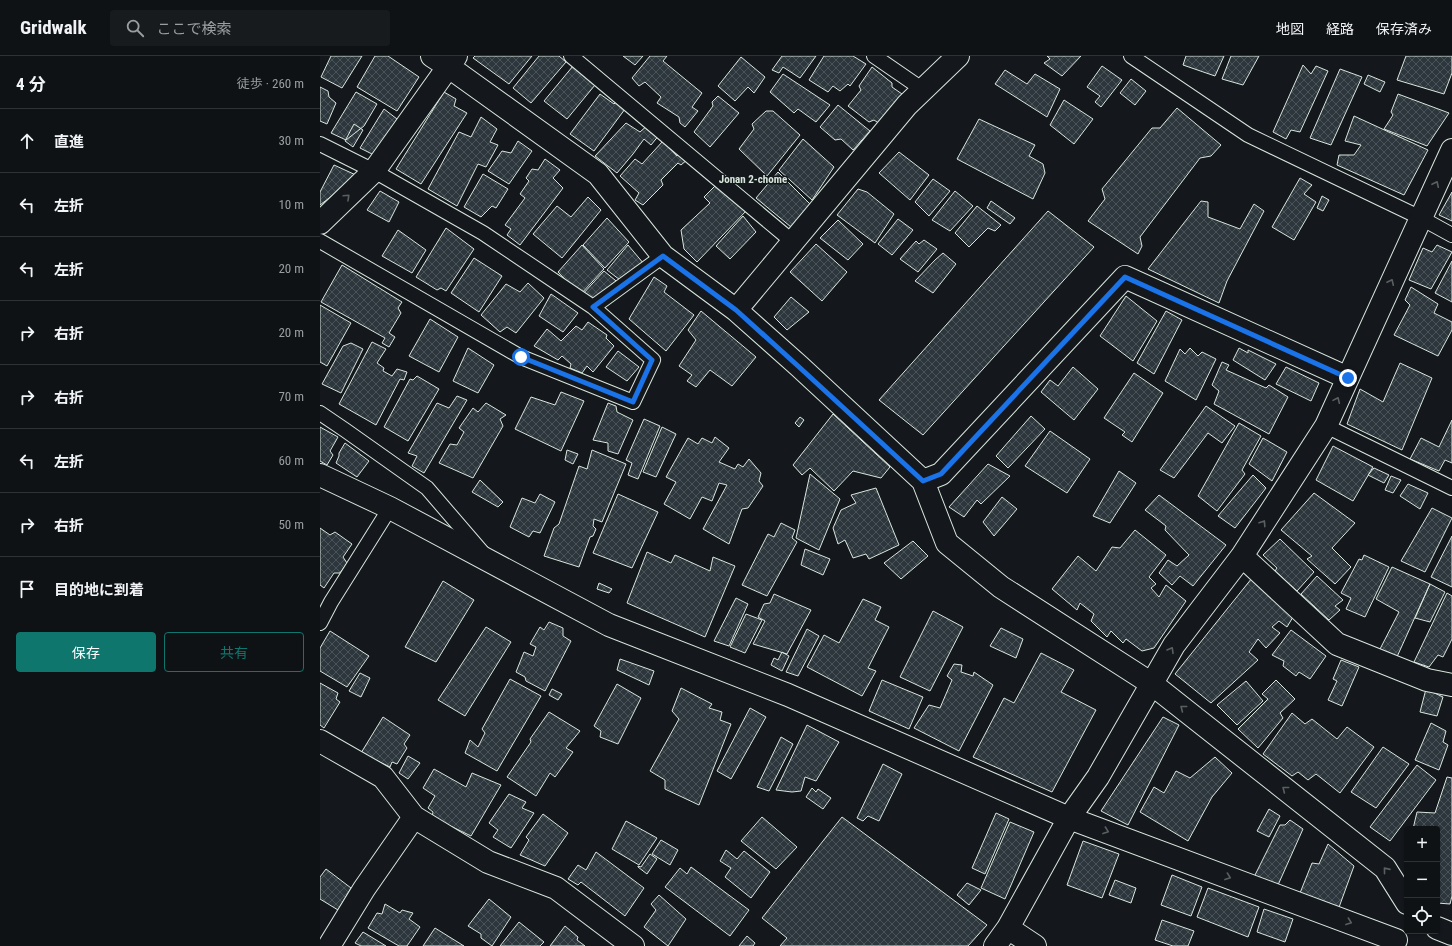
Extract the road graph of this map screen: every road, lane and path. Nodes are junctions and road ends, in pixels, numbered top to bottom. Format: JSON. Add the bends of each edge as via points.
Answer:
{"nodes":[{"id":1,"x":571,"y":56,"type":"edge"},
{"id":2,"x":874,"y":56,"type":"edge"},
{"id":3,"x":958,"y":56,"type":"edge"},
{"id":4,"x":1131,"y":56,"type":"edge"},
{"id":5,"x":446,"y":60,"type":"edge"},
{"id":6,"x":922,"y":90,"type":"junction"},
{"id":7,"x":320,"y":144,"type":"edge"},
{"id":8,"x":1452,"y":150,"type":"edge"},
{"id":9,"x":374,"y":171,"type":"junction"},
{"id":10,"x":1421,"y":218,"type":"junction"},
{"id":11,"x":320,"y":223,"type":"edge"},
{"id":12,"x":1452,"y":235,"type":"edge"},
{"id":13,"x":320,"y":241,"type":"edge"},
{"id":14,"x":793,"y":242,"type":"junction"},
{"id":15,"x":663,"y":256,"type":"junction"},
{"id":16,"x":593,"y":307,"type":"junction"},
{"id":17,"x":736,"y":310,"type":"junction"},
{"id":18,"x":1348,"y":378,"type":"junction"},
{"id":19,"x":320,"y":413,"type":"edge"},
{"id":20,"x":1326,"y":426,"type":"junction"},
{"id":21,"x":320,"y":475,"type":"edge"},
{"id":22,"x":923,"y":481,"type":"junction"},
{"id":23,"x":1452,"y":488,"type":"edge"},
{"id":24,"x":390,"y":508,"type":"junction"},
{"id":25,"x":1242,"y":556,"type":"junction"},
{"id":26,"x":490,"y":561,"type":"junction"},
{"id":27,"x":320,"y":623,"type":"edge"},
{"id":28,"x":1152,"y":684,"type":"junction"},
{"id":29,"x":1452,"y":685,"type":"edge"},
{"id":30,"x":320,"y":741,"type":"edge"},
{"id":31,"x":414,"y":817,"type":"junction"},
{"id":32,"x":1069,"y":818,"type":"junction"},
{"id":33,"x":1405,"y":898,"type":"edge"},
{"id":34,"x":1008,"y":928,"type":"junction"},
{"id":35,"x":1440,"y":929,"type":"edge"},
{"id":36,"x":1452,"y":934,"type":"edge"},
{"id":37,"x":1399,"y":939,"type":"edge"},
{"id":38,"x":328,"y":946,"type":"edge"},
{"id":39,"x":633,"y":946,"type":"edge"},
{"id":40,"x":995,"y":946,"type":"edge"},
{"id":41,"x":1036,"y":946,"type":"edge"}],
"edges":[{"from":1,"to":14,"type":"lane"},
{"from":2,"to":6,"type":"lane"},
{"from":3,"to":6,"type":"street"},
{"from":4,"to":10,"type":"lane","via":[[1248,135]]},
{"from":5,"to":9,"type":"street"},
{"from":5,"to":15,"type":"street","via":[[598,174]]},
{"from":6,"to":14,"type":"street"},
{"from":7,"to":9,"type":"lane"},
{"from":10,"to":8,"type":"street","one_way":true},
{"from":11,"to":9,"type":"street","one_way":true},
{"from":9,"to":16,"type":"lane","via":[[483,233]]},
{"from":10,"to":12,"type":"lane"},
{"from":18,"to":10,"type":"street","one_way":true},
{"from":13,"to":16,"type":"lane","via":[[521,357],[633,402],[652,360]]},
{"from":14,"to":17,"type":"street"},
{"from":15,"to":16,"type":"lane"},
{"from":15,"to":17,"type":"street"},
{"from":17,"to":22,"type":"street"},
{"from":20,"to":18,"type":"street","one_way":true},
{"from":18,"to":22,"type":"street","via":[[1125,277],[941,474]]},
{"from":19,"to":26,"type":"lane","via":[[427,488]]},
{"from":20,"to":23,"type":"lane"},
{"from":25,"to":20,"type":"street","one_way":true},
{"from":21,"to":24,"type":"street"},
{"from":22,"to":28,"type":"street","via":[[947,544],[1001,586]]},
{"from":24,"to":26,"type":"street"},
{"from":24,"to":27,"type":"lane"},
{"from":28,"to":25,"type":"street","one_way":true,"via":[[1174,645]]},
{"from":25,"to":29,"type":"street","via":[[1337,644],[1427,680]]},
{"from":26,"to":32,"type":"street","via":[[609,625],[788,695]]},
{"from":28,"to":32,"type":"street","via":[[1098,777]]},
{"from":33,"to":28,"type":"street","one_way":true,"via":[[1386,868]]},
{"from":30,"to":31,"type":"street","via":[[383,776]]},
{"from":31,"to":38,"type":"street"},
{"from":31,"to":39,"type":"street","via":[[488,862],[556,888]]},
{"from":32,"to":34,"type":"street"},
{"from":32,"to":37,"type":"street","one_way":true},
{"from":34,"to":40,"type":"street"},
{"from":34,"to":41,"type":"street"},
{"from":35,"to":36,"type":"street"}]}
